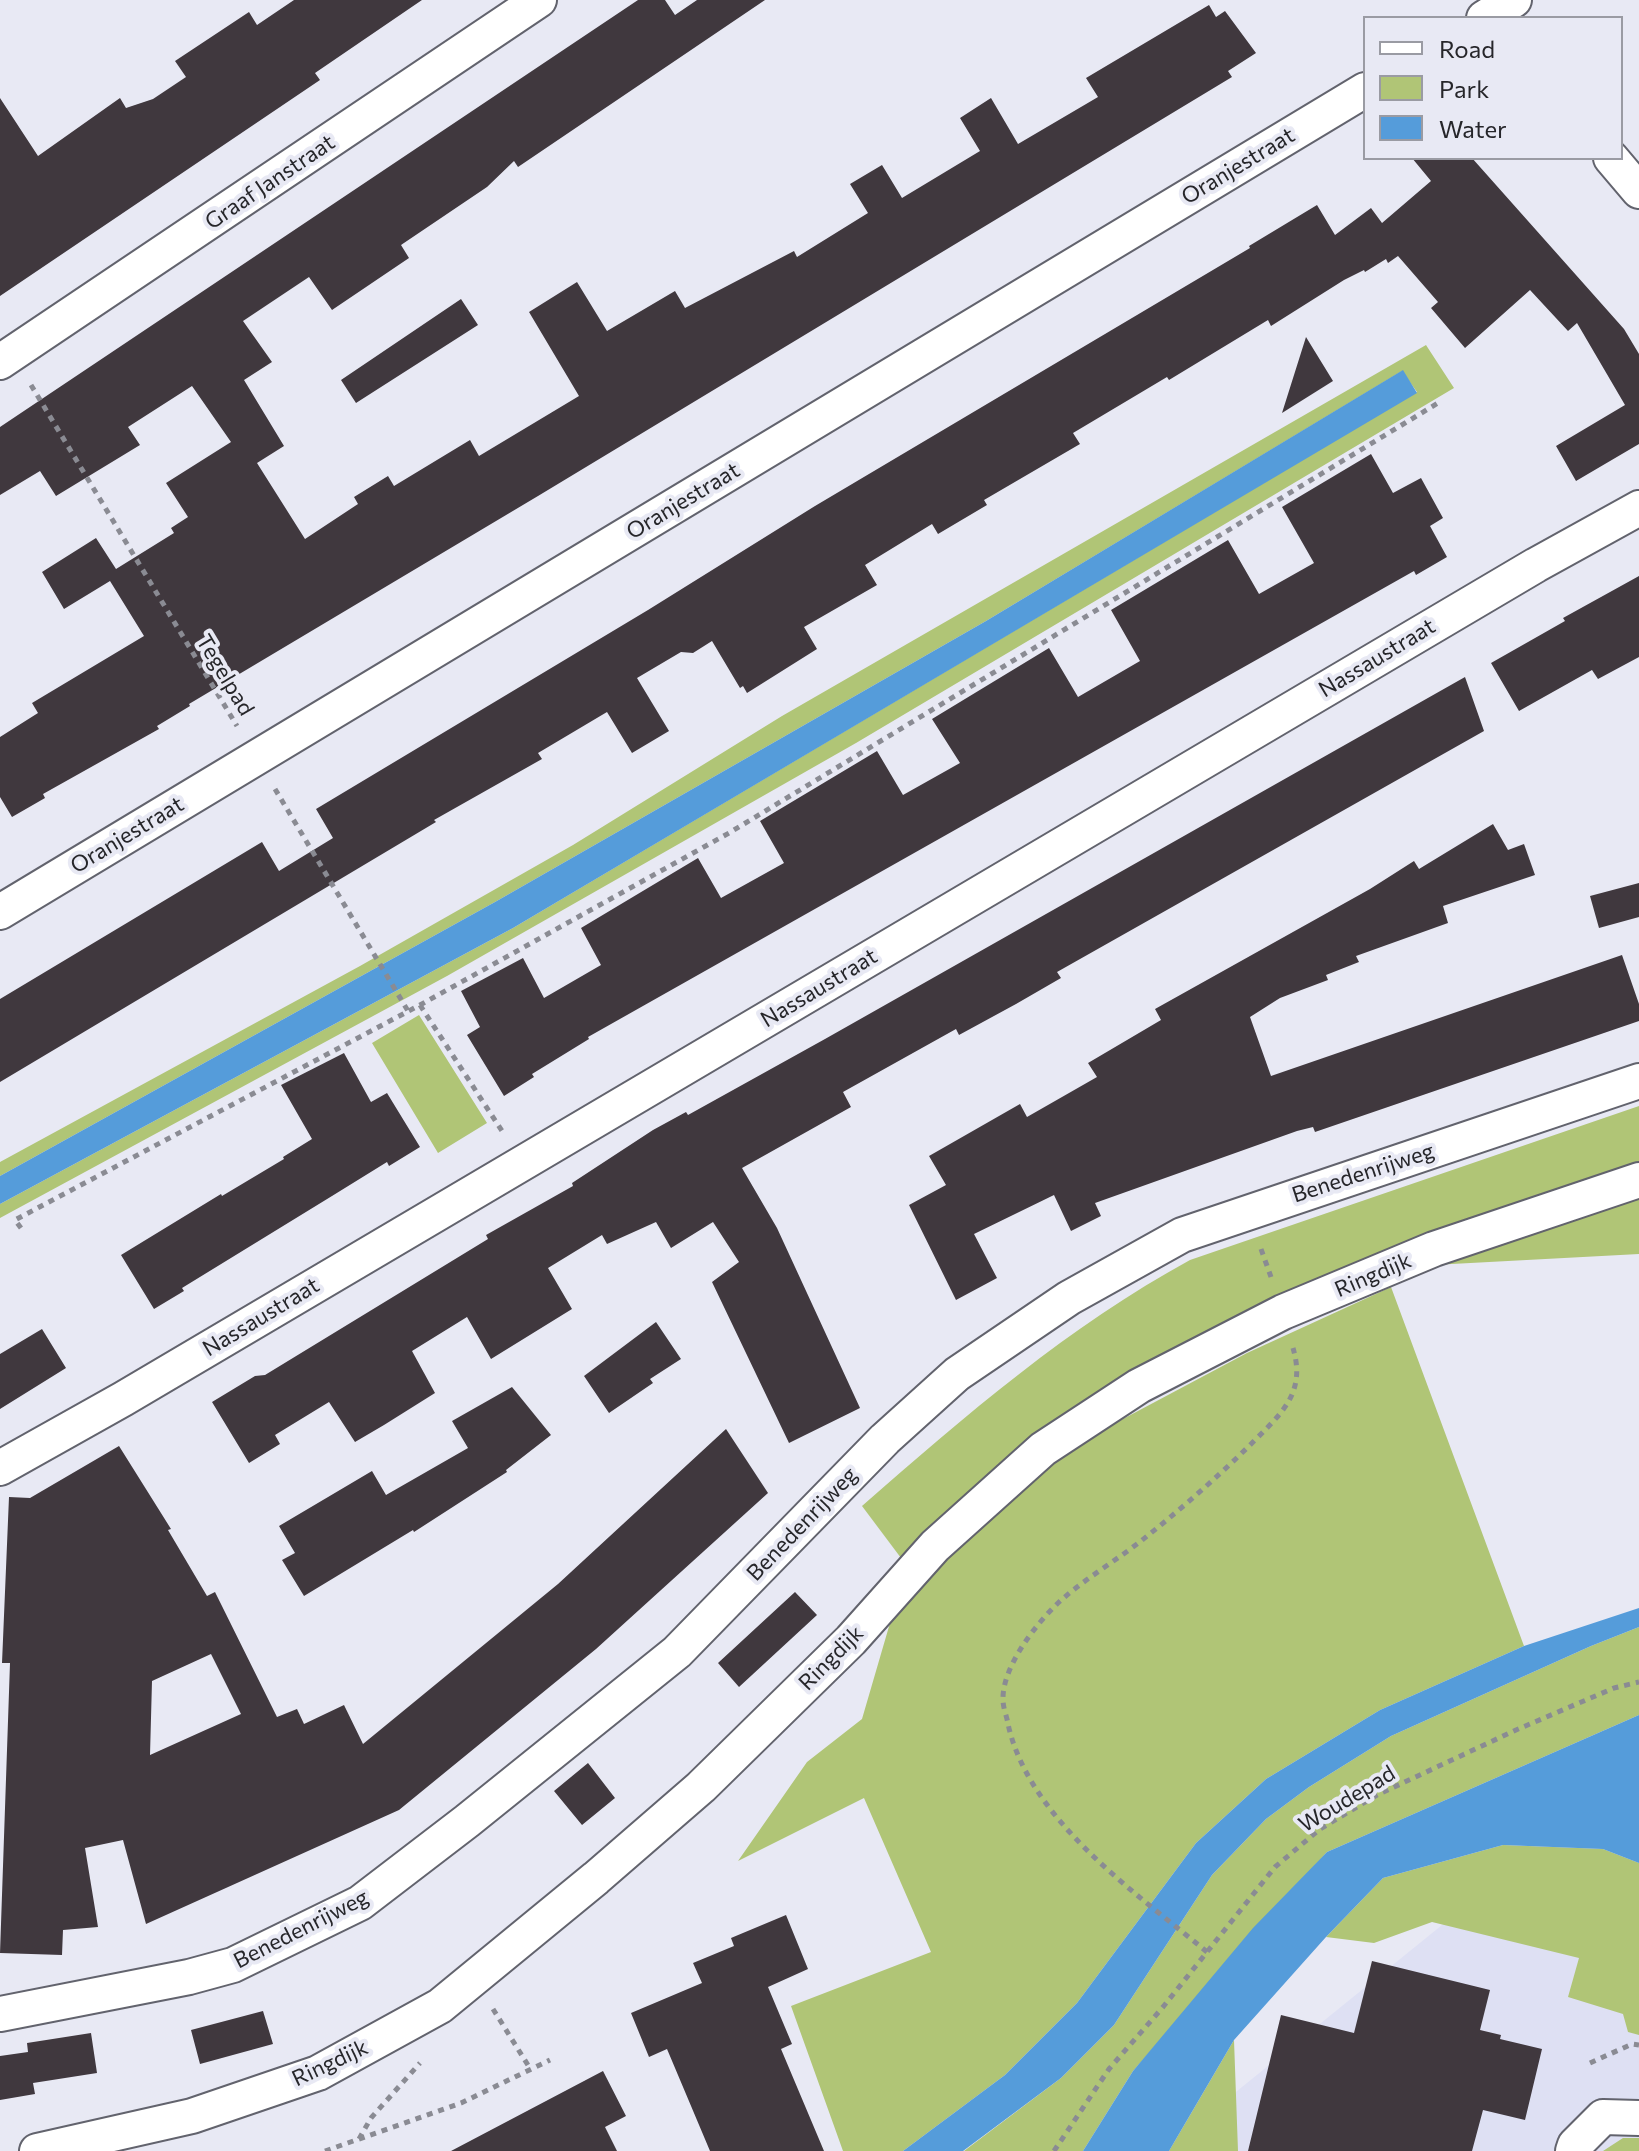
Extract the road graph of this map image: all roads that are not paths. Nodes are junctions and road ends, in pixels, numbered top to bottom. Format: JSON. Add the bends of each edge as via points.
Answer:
{"nodes":[{"id":1,"x":539,"y":0,"type":"edge"},
{"id":2,"x":1363,"y":91,"type":"edge"},
{"id":3,"x":1613,"y":160,"type":"edge"},
{"id":4,"x":1639,"y":191,"type":"edge"},
{"id":5,"x":7,"y":359,"type":"edge"},
{"id":6,"x":1639,"y":508,"type":"edge"},
{"id":7,"x":0,"y":912,"type":"edge"},
{"id":8,"x":1639,"y":1081,"type":"edge"},
{"id":9,"x":1639,"y":1180,"type":"edge"},
{"id":10,"x":0,"y":1468,"type":"edge"},
{"id":11,"x":0,"y":2014,"type":"edge"},
{"id":12,"x":1639,"y":2118,"type":"edge"},
{"id":13,"x":37,"y":2151,"type":"edge"},
{"id":14,"x":1573,"y":2151,"type":"edge"}],
"edges":[{"from":1,"to":5,"type":"street","name":"Graaf Janstraat"},
{"from":2,"to":7,"type":"street","name":"Oranjestraat"},
{"from":3,"to":4,"type":"street"},
{"from":6,"to":10,"type":"street","name":"Nassaustraat"},
{"from":8,"to":11,"type":"street","name":"Benedenrijweg","via":[[1182,1235],[1069,1298],[957,1374],[885,1439],[677,1652],[360,1903],[233,1965]]},
{"from":9,"to":13,"type":"street","name":"Ringdijk","via":[[1434,1249],[1283,1312],[1139,1386],[1043,1449],[935,1546],[851,1640],[701,1787],[440,2006],[318,2073],[192,2116]]},
{"from":12,"to":14,"type":"street","via":[[1603,2117]]}]}
